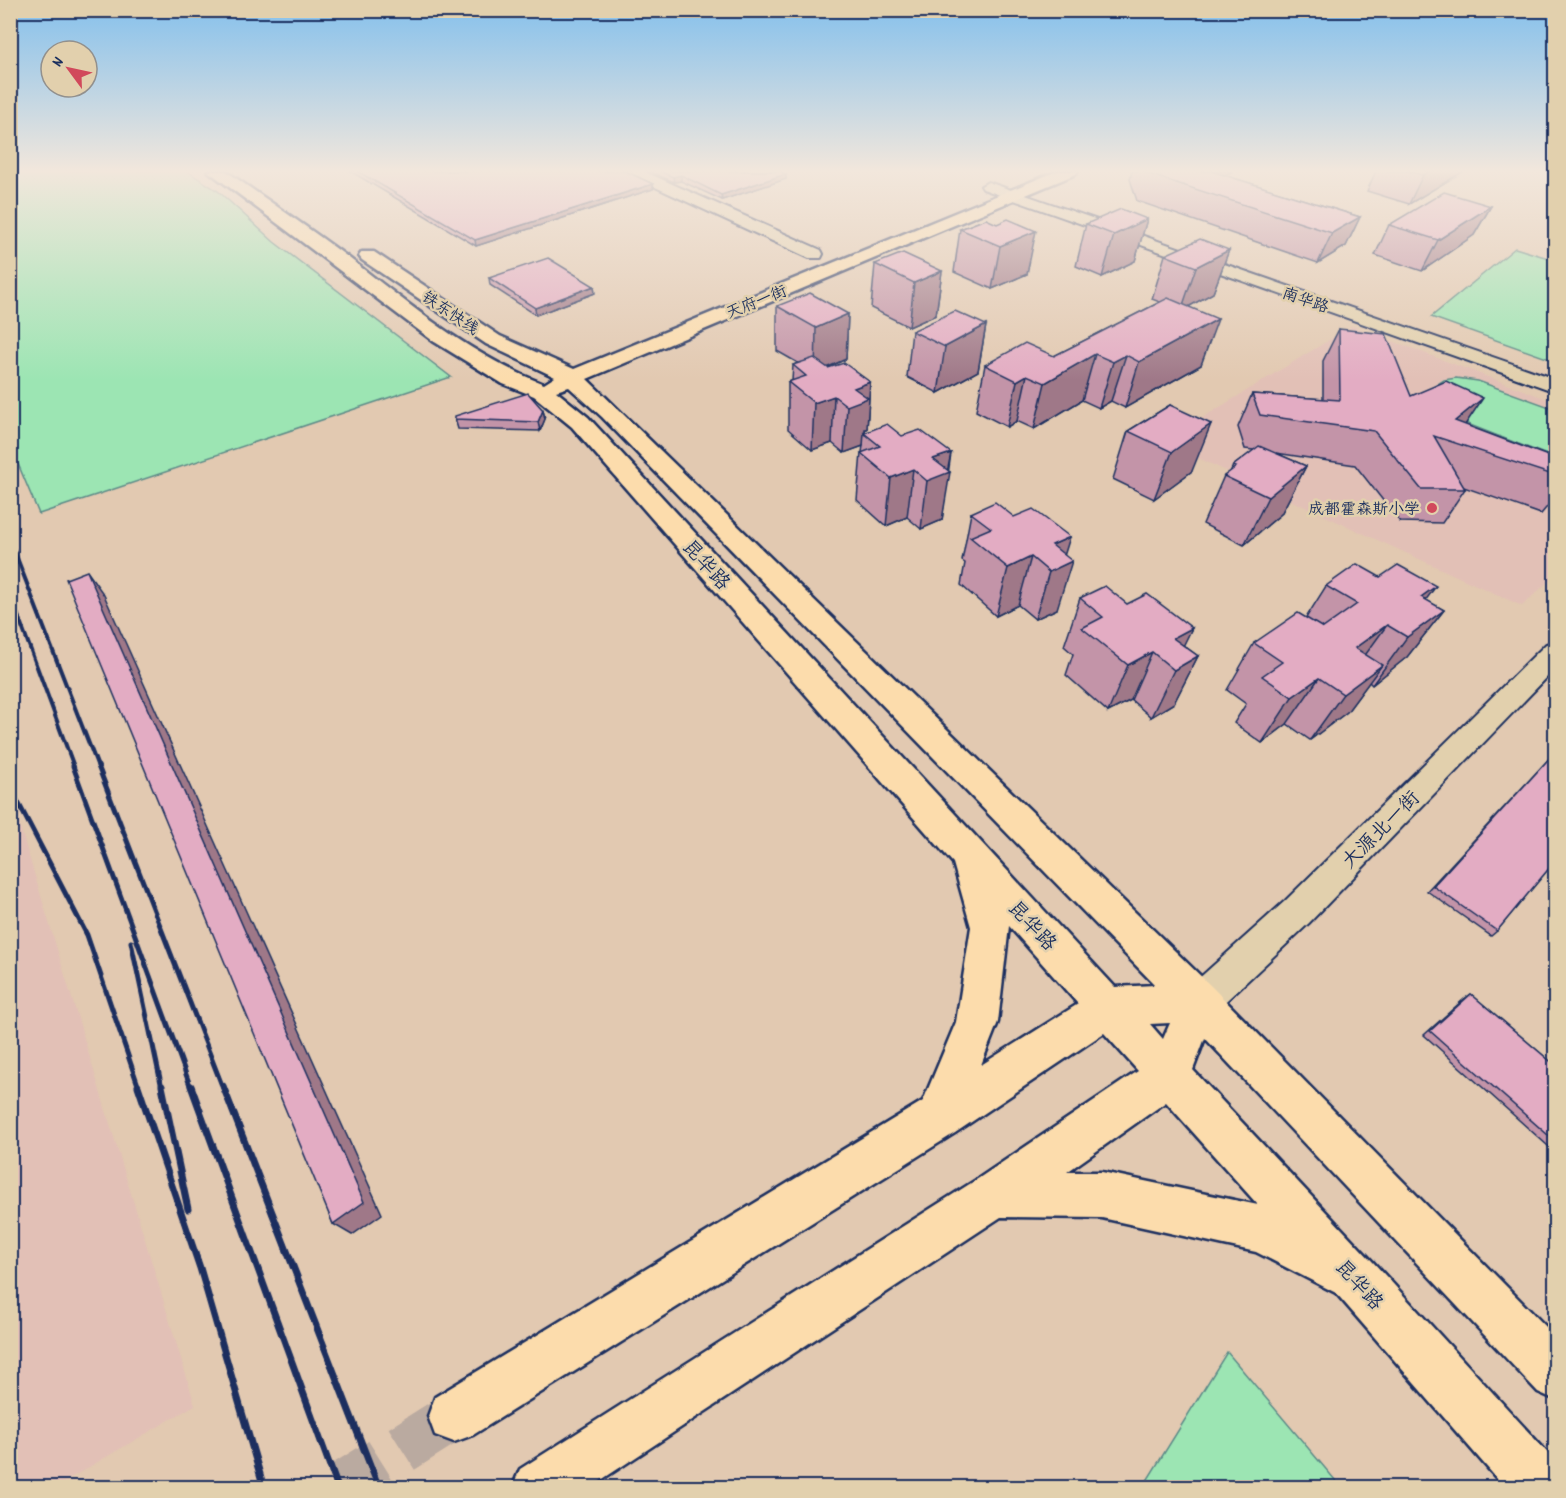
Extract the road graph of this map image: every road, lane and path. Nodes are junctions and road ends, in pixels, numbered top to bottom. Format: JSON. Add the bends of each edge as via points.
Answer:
{"nodes":[{"id":1,"x":314,"y":241,"type":"edge"},
{"id":2,"x":786,"y":241,"type":"edge"},
{"id":3,"x":872,"y":241,"type":"edge"},
{"id":4,"x":1158,"y":241,"type":"edge"},
{"id":5,"x":1169,"y":241,"type":"edge"},
{"id":6,"x":837,"y":245,"type":"dead end"},
{"id":7,"x":358,"y":249,"type":"dead end"},
{"id":8,"x":815,"y":254,"type":"junction"},
{"id":9,"x":794,"y":262,"type":"dead end"},
{"id":10,"x":1556,"y":372,"type":"edge"},
{"id":11,"x":548,"y":373,"type":"junction"},
{"id":12,"x":1556,"y":386,"type":"edge"},
{"id":13,"x":1556,"y":651,"type":"edge"},
{"id":14,"x":969,"y":856,"type":"junction"},
{"id":15,"x":1199,"y":1002,"type":"junction"},
{"id":16,"x":1109,"y":1007,"type":"junction"},
{"id":17,"x":1170,"y":1074,"type":"junction"},
{"id":18,"x":939,"y":1117,"type":"junction"},
{"id":19,"x":995,"y":1194,"type":"junction"},
{"id":20,"x":1356,"y":1279,"type":"junction"},
{"id":21,"x":1556,"y":1374,"type":"edge"},
{"id":22,"x":454,"y":1416,"type":"tunnel mouth"},
{"id":23,"x":540,"y":1488,"type":"edge"},
{"id":24,"x":1542,"y":1488,"type":"edge"}],
"edges":[{"from":1,"to":11,"type":"main road","name":"铁东快线","via":[[440,337]]},
{"from":2,"to":8,"type":"street"},
{"from":3,"to":11,"type":"main road","name":"天府一街"},
{"from":4,"to":12,"type":"street","name":"南华路"},
{"from":5,"to":10,"type":"street"},
{"from":6,"to":8,"type":"main road","name":"天府一街"},
{"from":7,"to":11,"type":"main road","name":"铁东快线"},
{"from":8,"to":9,"type":"main road","name":"天府一街"},
{"from":11,"to":14,"type":"main road","name":"昆华路","via":[[580,422]]},
{"from":11,"to":15,"type":"main road","name":"昆华路"},
{"from":13,"to":15,"type":"street","name":"大源北一街","via":[[1297,912]]},
{"from":14,"to":16,"type":"main road","name":"昆华路"},
{"from":14,"to":18,"type":"main road","via":[[990,927],[977,1022]]},
{"from":15,"to":16,"type":"main road"},
{"from":15,"to":17,"type":"main road"},
{"from":15,"to":21,"type":"main road","name":"昆华路"},
{"from":16,"to":17,"type":"main road","name":"昆华路"},
{"from":16,"to":18,"type":"main road"},
{"from":17,"to":19,"type":"main road"},
{"from":17,"to":20,"type":"main road","name":"昆华路"},
{"from":18,"to":22,"type":"main road"},
{"from":19,"to":20,"type":"main road","via":[[1102,1195],[1262,1230]]},
{"from":19,"to":23,"type":"main road"},
{"from":20,"to":24,"type":"main road","name":"昆华路"}]}
